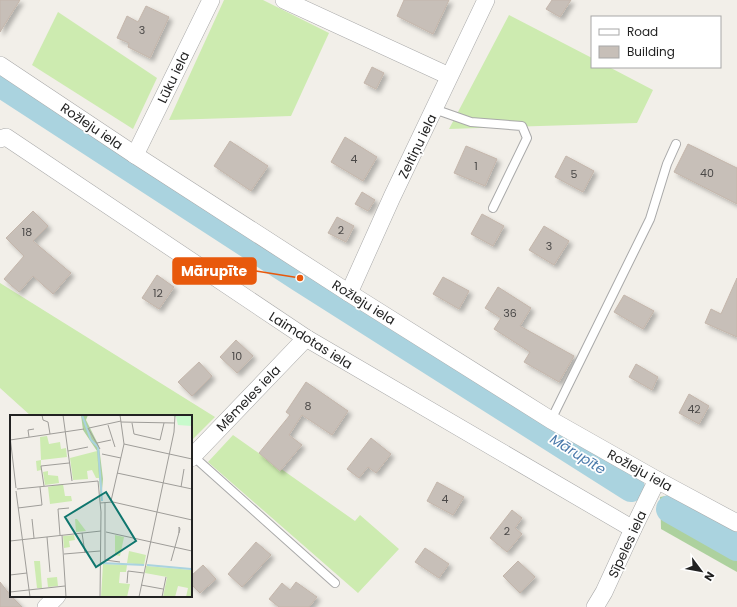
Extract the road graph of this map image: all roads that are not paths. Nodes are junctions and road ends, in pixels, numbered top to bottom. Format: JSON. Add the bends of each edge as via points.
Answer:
{"nodes":[{"id":1,"x":211,"y":0,"type":"edge"},
{"id":2,"x":284,"y":0,"type":"edge"},
{"id":3,"x":486,"y":0,"type":"edge"},
{"id":4,"x":0,"y":65,"type":"edge"},
{"id":5,"x":449,"y":76,"type":"junction"},
{"id":6,"x":434,"y":109,"type":"junction"},
{"id":7,"x":0,"y":139,"type":"edge"},
{"id":8,"x":676,"y":144,"type":"dead end"},
{"id":9,"x":135,"y":155,"type":"junction"},
{"id":10,"x":494,"y":208,"type":"dead end"},
{"id":11,"x":349,"y":293,"type":"junction"},
{"id":12,"x":306,"y":338,"type":"junction"},
{"id":13,"x":551,"y":420,"type":"junction"},
{"id":14,"x":192,"y":457,"type":"edge"},
{"id":15,"x":657,"y":480,"type":"junction"},
{"id":16,"x":737,"y":523,"type":"edge"},
{"id":17,"x":633,"y":529,"type":"junction"},
{"id":18,"x":335,"y":583,"type":"dead end"},
{"id":19,"x":56,"y":597,"type":"edge"},
{"id":20,"x":597,"y":606,"type":"edge"},
{"id":21,"x":46,"y":607,"type":"edge"}],
"edges":[{"from":1,"to":9,"type":"street","name":"Lūku iela"},
{"from":2,"to":5,"type":"street"},
{"from":3,"to":5,"type":"street","name":"Zeltiņu iela"},
{"from":4,"to":9,"type":"street","name":"Rožleju iela"},
{"from":5,"to":6,"type":"street","name":"Zeltiņu iela"},
{"from":6,"to":10,"type":"lane","via":[[471,122],[522,126],[527,138]]},
{"from":6,"to":11,"type":"street","name":"Zeltiņu iela"},
{"from":7,"to":12,"type":"street","name":"Laimdotas iela","via":[[6,137]]},
{"from":8,"to":13,"type":"lane","via":[[650,219]]},
{"from":9,"to":11,"type":"street","name":"Rožleju iela"},
{"from":11,"to":13,"type":"street","name":"Rožleju iela"},
{"from":12,"to":14,"type":"street","name":"Mēmeles iela"},
{"from":12,"to":17,"type":"street","name":"Laimdotas iela"},
{"from":13,"to":15,"type":"street","name":"Rožleju iela"},
{"from":14,"to":18,"type":"lane"},
{"from":15,"to":16,"type":"street","name":"Rožleju iela"},
{"from":15,"to":17,"type":"street","name":"Sīpeles iela"},
{"from":17,"to":20,"type":"street","name":"Sīpeles iela"},
{"from":19,"to":21,"type":"street"}]}
